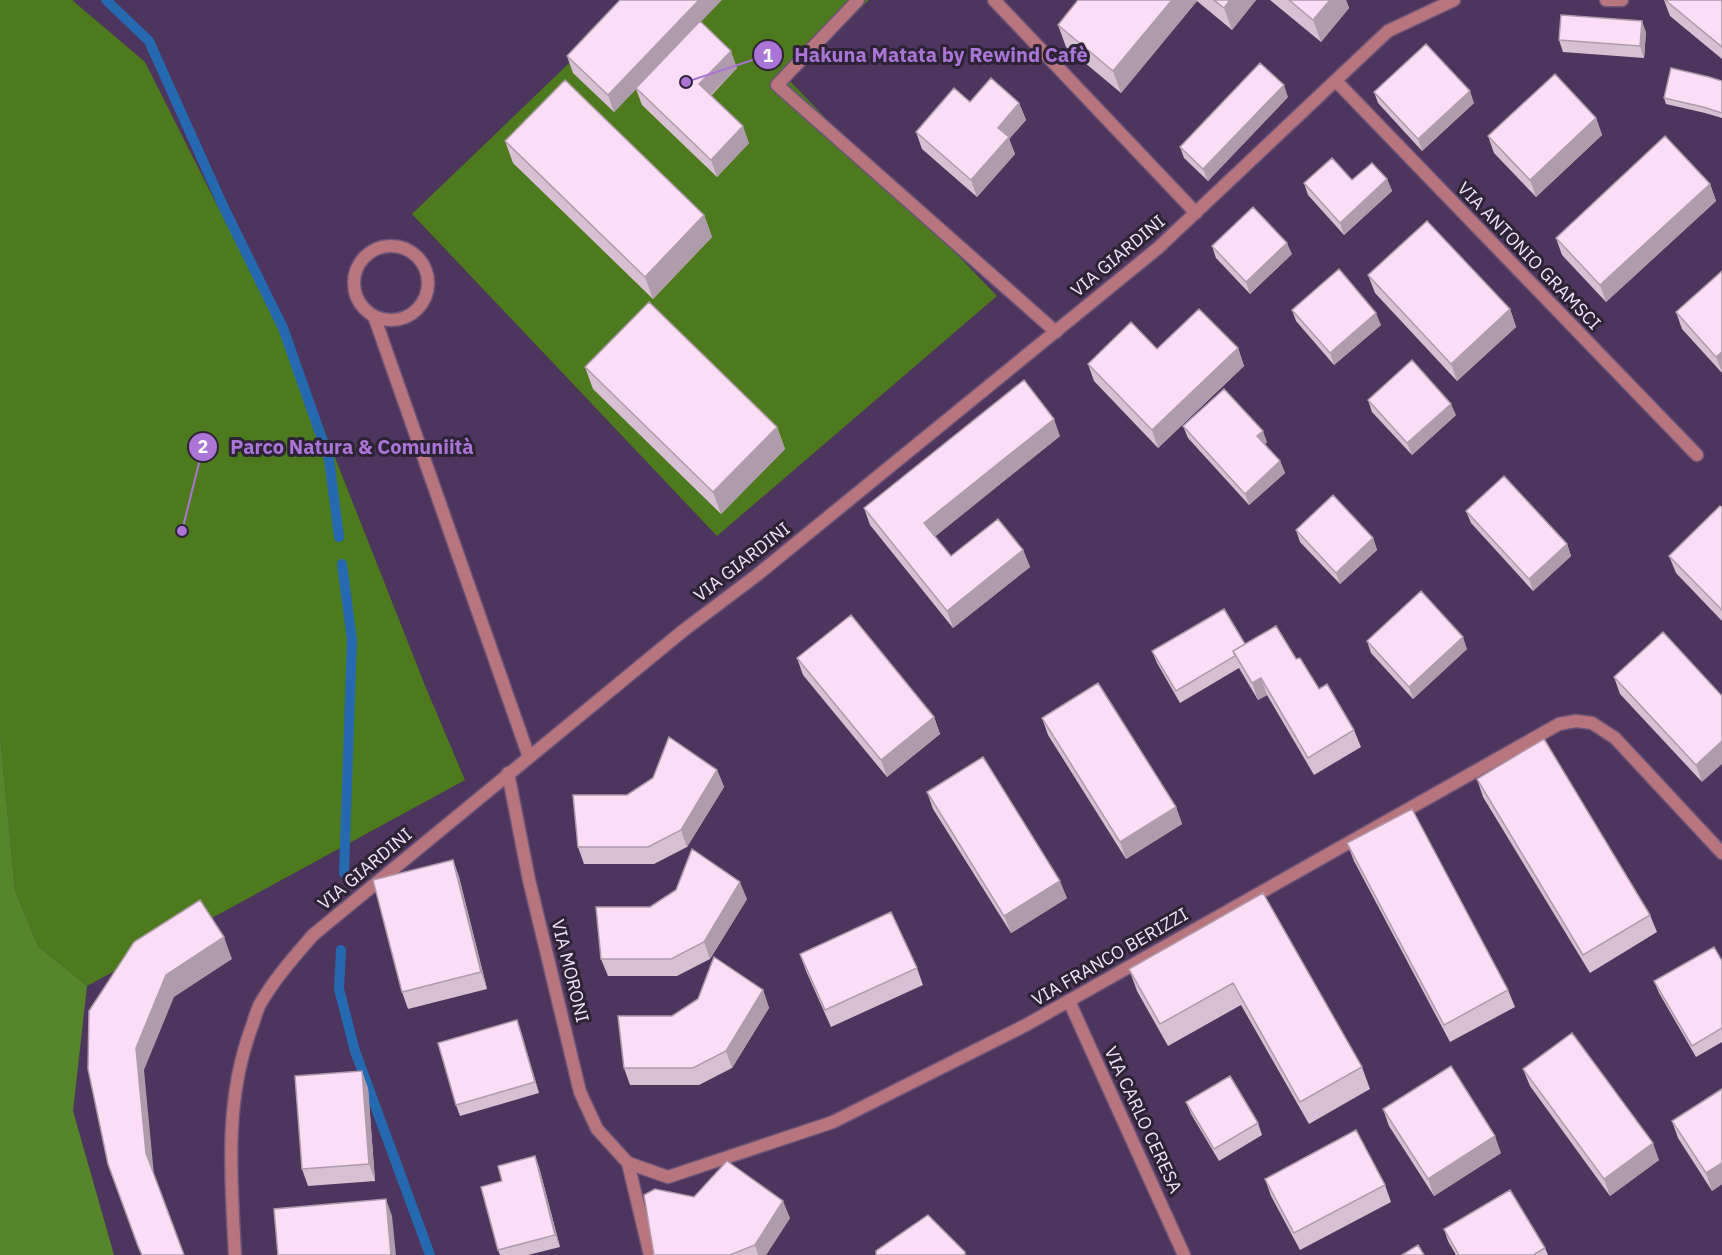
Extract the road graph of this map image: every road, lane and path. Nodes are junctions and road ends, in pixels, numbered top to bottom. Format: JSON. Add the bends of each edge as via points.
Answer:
{"nodes":[{"id":1,"x":858,"y":0,"type":"edge"},
{"id":2,"x":994,"y":0,"type":"edge"},
{"id":3,"x":1454,"y":0,"type":"edge"},
{"id":4,"x":1606,"y":0,"type":"edge"},
{"id":5,"x":1622,"y":0,"type":"edge"},
{"id":6,"x":1336,"y":81,"type":"junction"},
{"id":7,"x":1196,"y":213,"type":"junction"},
{"id":8,"x":374,"y":316,"type":"junction"},
{"id":9,"x":1056,"y":332,"type":"junction"},
{"id":10,"x":1697,"y":455,"type":"dead end"},
{"id":11,"x":529,"y":757,"type":"junction"},
{"id":12,"x":508,"y":773,"type":"junction"},
{"id":13,"x":1722,"y":853,"type":"edge"},
{"id":14,"x":1069,"y":1000,"type":"junction"},
{"id":15,"x":628,"y":1162,"type":"junction"},
{"id":16,"x":235,"y":1255,"type":"edge"},
{"id":17,"x":650,"y":1255,"type":"edge"},
{"id":18,"x":1184,"y":1255,"type":"edge"}],
"edges":[{"from":1,"to":9,"type":"street","via":[[777,85]]},
{"from":2,"to":7,"type":"street"},
{"from":3,"to":6,"type":"street","name":"VIA GIARDINI","via":[[1388,31]]},
{"from":4,"to":5,"type":"street"},
{"from":6,"to":7,"type":"street","name":"VIA GIARDINI"},
{"from":6,"to":10,"type":"street","name":"VIA ANTONIO GRAMSCI"},
{"from":7,"to":9,"type":"street","name":"VIA GIARDINI"},
{"from":8,"to":8,"type":"street","via":[[387,320],[410,316],[425,298],[427,274],[422,263],[404,249],[381,248],[360,262],[354,286],[357,299]]},
{"from":8,"to":11,"type":"street"},
{"from":9,"to":11,"type":"street","name":"VIA GIARDINI"},
{"from":11,"to":12,"type":"street","name":"VIA GIARDINI"},
{"from":12,"to":15,"type":"street","name":"VIA MORONI","via":[[529,880],[580,1092],[597,1129]]},
{"from":12,"to":16,"type":"street","name":"VIA GIARDINI","via":[[313,935],[282,970],[260,1005],[240,1057],[233,1096],[230,1144]]},
{"from":13,"to":14,"type":"street","name":"VIA FRANCO BERIZZI","via":[[1615,738],[1592,723],[1559,724]]},
{"from":14,"to":15,"type":"street","name":"VIA FRANCO BERIZZI","via":[[833,1122],[668,1177]]},
{"from":14,"to":18,"type":"street","name":"VIA CARLO CERESA"},
{"from":15,"to":17,"type":"street"}]}
